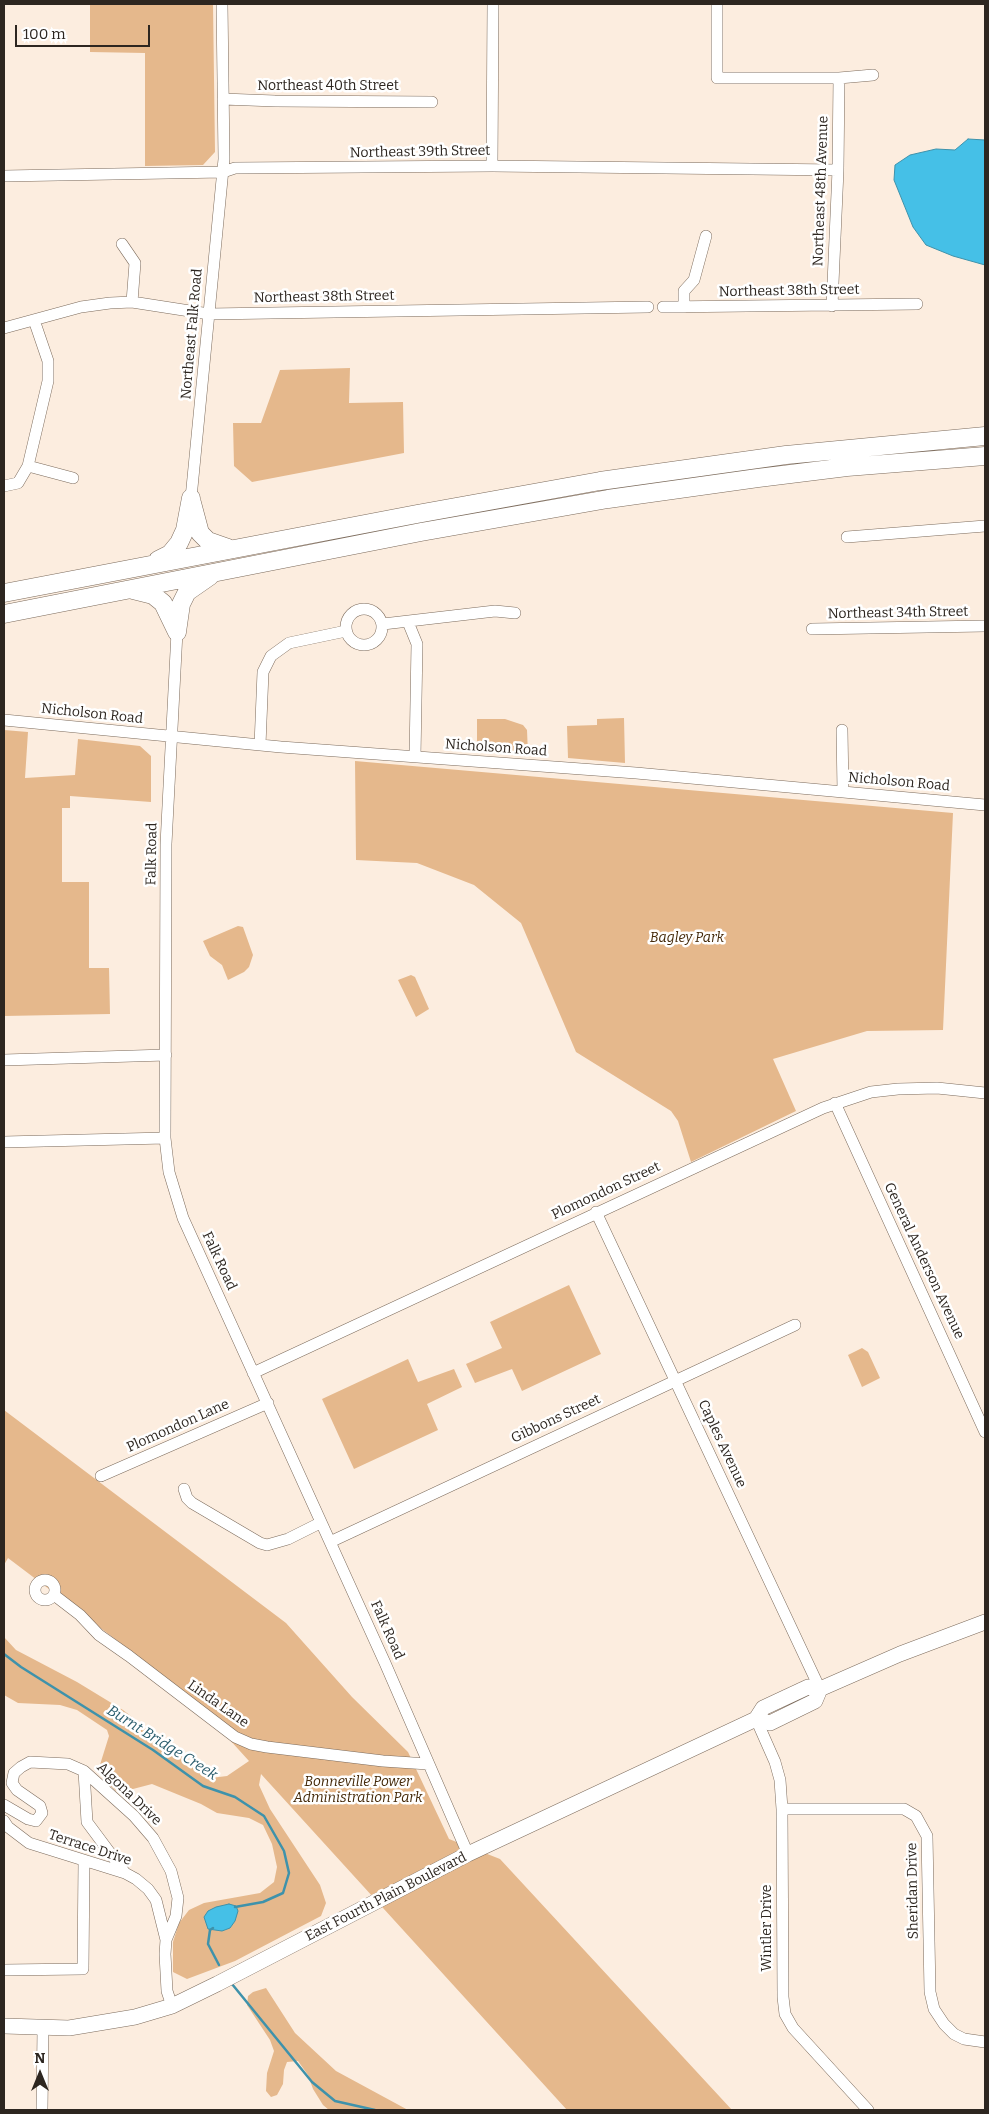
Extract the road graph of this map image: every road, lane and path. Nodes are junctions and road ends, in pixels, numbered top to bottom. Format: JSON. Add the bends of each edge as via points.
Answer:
{"nodes":[{"id":1,"x":222,"y":4,"type":"edge"},
{"id":2,"x":493,"y":4,"type":"edge"},
{"id":3,"x":717,"y":4,"type":"edge"},
{"id":4,"x":873,"y":75,"type":"dead end"},
{"id":5,"x":839,"y":78,"type":"junction"},
{"id":6,"x":224,"y":99,"type":"junction"},
{"id":7,"x":432,"y":102,"type":"dead end"},
{"id":8,"x":492,"y":166,"type":"junction"},
{"id":9,"x":838,"y":170,"type":"junction"},
{"id":10,"x":223,"y":172,"type":"junction"},
{"id":11,"x":4,"y":176,"type":"edge"},
{"id":12,"x":706,"y":236,"type":"dead end"},
{"id":13,"x":122,"y":244,"type":"dead end"},
{"id":14,"x":132,"y":302,"type":"junction"},
{"id":15,"x":917,"y":304,"type":"dead end"},
{"id":16,"x":832,"y":306,"type":"junction"},
{"id":17,"x":648,"y":307,"type":"dead end"},
{"id":18,"x":663,"y":307,"type":"dead end"},
{"id":19,"x":684,"y":307,"type":"junction"},
{"id":20,"x":209,"y":314,"type":"junction"},
{"id":21,"x":34,"y":320,"type":"junction"},
{"id":22,"x":4,"y":328,"type":"edge"},
{"id":23,"x":985,"y":436,"type":"edge"},
{"id":24,"x":985,"y":456,"type":"edge"},
{"id":25,"x":28,"y":466,"type":"junction"},
{"id":26,"x":73,"y":478,"type":"dead end"},
{"id":27,"x":4,"y":486,"type":"edge"},
{"id":28,"x":191,"y":498,"type":"junction"},
{"id":29,"x":985,"y":526,"type":"edge"},
{"id":30,"x":847,"y":537,"type":"dead end"},
{"id":31,"x":231,"y":549,"type":"junction"},
{"id":32,"x":152,"y":564,"type":"junction"},
{"id":33,"x":220,"y":571,"type":"junction"},
{"id":34,"x":130,"y":589,"type":"junction"},
{"id":35,"x":4,"y":593,"type":"edge"},
{"id":36,"x":515,"y":613,"type":"dead end"},
{"id":37,"x":4,"y":614,"type":"edge"},
{"id":38,"x":408,"y":622,"type":"junction"},
{"id":39,"x":383,"y":624,"type":"junction"},
{"id":40,"x":985,"y":626,"type":"edge"},
{"id":41,"x":812,"y":629,"type":"dead end"},
{"id":42,"x":346,"y":631,"type":"junction"},
{"id":43,"x":177,"y":632,"type":"junction"},
{"id":44,"x":4,"y":720,"type":"edge"},
{"id":45,"x":842,"y":730,"type":"dead end"},
{"id":46,"x":170,"y":737,"type":"junction"},
{"id":47,"x":260,"y":745,"type":"junction"},
{"id":48,"x":415,"y":757,"type":"junction"},
{"id":49,"x":843,"y":791,"type":"junction"},
{"id":50,"x":985,"y":805,"type":"edge"},
{"id":51,"x":166,"y":1055,"type":"junction"},
{"id":52,"x":4,"y":1060,"type":"edge"},
{"id":53,"x":985,"y":1093,"type":"edge"},
{"id":54,"x":835,"y":1103,"type":"junction"},
{"id":55,"x":165,"y":1138,"type":"junction"},
{"id":56,"x":4,"y":1142,"type":"edge"},
{"id":57,"x":596,"y":1212,"type":"junction"},
{"id":58,"x":795,"y":1325,"type":"dead end"},
{"id":59,"x":254,"y":1373,"type":"junction"},
{"id":60,"x":675,"y":1379,"type":"junction"},
{"id":61,"x":268,"y":1403,"type":"junction"},
{"id":62,"x":985,"y":1432,"type":"edge"},
{"id":63,"x":101,"y":1476,"type":"dead end"},
{"id":64,"x":184,"y":1489,"type":"dead end"},
{"id":65,"x":320,"y":1523,"type":"junction"},
{"id":66,"x":330,"y":1542,"type":"junction"},
{"id":67,"x":54,"y":1595,"type":"dead end"},
{"id":68,"x":985,"y":1622,"type":"edge"},
{"id":69,"x":820,"y":1689,"type":"junction"},
{"id":70,"x":756,"y":1719,"type":"junction"},
{"id":71,"x":428,"y":1764,"type":"junction"},
{"id":72,"x":84,"y":1776,"type":"junction"},
{"id":73,"x":4,"y":1805,"type":"edge"},
{"id":74,"x":782,"y":1809,"type":"junction"},
{"id":75,"x":4,"y":1821,"type":"edge"},
{"id":76,"x":468,"y":1854,"type":"junction"},
{"id":77,"x":84,"y":1861,"type":"junction"},
{"id":78,"x":125,"y":1873,"type":"junction"},
{"id":79,"x":166,"y":1940,"type":"junction"},
{"id":80,"x":4,"y":1970,"type":"edge"},
{"id":81,"x":172,"y":2006,"type":"junction"},
{"id":82,"x":4,"y":2026,"type":"edge"},
{"id":83,"x":43,"y":2029,"type":"junction"},
{"id":84,"x":985,"y":2042,"type":"edge"},
{"id":85,"x":42,"y":2110,"type":"edge"},
{"id":86,"x":868,"y":2110,"type":"edge"}],
"edges":[{"from":1,"to":6,"type":"street","name":"Northeast Falk Road"},
{"from":2,"to":8,"type":"street"},
{"from":3,"to":5,"type":"street","via":[[717,78]]},
{"from":4,"to":5,"type":"street"},
{"from":5,"to":9,"type":"street","name":"Northeast 48th Avenue"},
{"from":6,"to":7,"type":"street","name":"Northeast 40th Street"},
{"from":6,"to":10,"type":"street","name":"Northeast Falk Road"},
{"from":8,"to":9,"type":"street","name":"Northeast 39th Street"},
{"from":8,"to":10,"type":"street","name":"Northeast 39th Street","via":[[235,168]]},
{"from":9,"to":16,"type":"street","name":"Northeast 48th Avenue"},
{"from":10,"to":11,"type":"street","name":"Northeast 39th Street"},
{"from":10,"to":20,"type":"street","name":"Northeast Falk Road"},
{"from":12,"to":19,"type":"street","via":[[694,280],[684,291]]},
{"from":13,"to":14,"type":"street","via":[[135,263]]},
{"from":14,"to":20,"type":"street","name":"Northeast 38th Street"},
{"from":14,"to":21,"type":"street","name":"Northeast 38th Street","via":[[82,308]]},
{"from":15,"to":16,"type":"street","name":"Northeast 38th Street"},
{"from":16,"to":19,"type":"street","name":"Northeast 38th Street"},
{"from":17,"to":20,"type":"street","name":"Northeast 38th Street"},
{"from":18,"to":19,"type":"street","name":"Northeast 38th Street"},
{"from":20,"to":28,"type":"street","name":"Northeast Falk Road"},
{"from":21,"to":22,"type":"street","name":"Northeast 38th Street"},
{"from":21,"to":25,"type":"street","via":[[48,361],[48,381]]},
{"from":23,"to":31,"type":"highway","via":[[821,451],[647,474]]},
{"from":24,"to":33,"type":"highway","via":[[847,467],[608,499]]},
{"from":25,"to":26,"type":"street"},
{"from":25,"to":27,"type":"street","via":[[18,483]]},
{"from":28,"to":31,"type":"highway","via":[[200,533],[208,541]]},
{"from":28,"to":32,"type":"highway","via":[[179,543],[170,554]]},
{"from":29,"to":30,"type":"street"},
{"from":31,"to":32,"type":"highway"},
{"from":32,"to":35,"type":"highway"},
{"from":33,"to":34,"type":"highway"},
{"from":33,"to":43,"type":"highway","via":[[187,592],[181,604]]},
{"from":34,"to":37,"type":"highway"},
{"from":34,"to":43,"type":"highway","via":[[146,592],[163,602]]},
{"from":36,"to":38,"type":"street","via":[[495,611]]},
{"from":38,"to":39,"type":"street"},
{"from":38,"to":48,"type":"street","via":[[417,644]]},
{"from":39,"to":42,"type":"street","via":[[378,640],[366,646],[352,641]]},
{"from":39,"to":42,"type":"street","via":[[377,613],[362,609],[349,616]]},
{"from":40,"to":41,"type":"street","name":"Northeast 34th Street"},
{"from":42,"to":47,"type":"street","via":[[289,643],[271,656],[263,672]]},
{"from":43,"to":46,"type":"street","name":"Falk Road"},
{"from":44,"to":46,"type":"street","name":"Nicholson Road"},
{"from":45,"to":49,"type":"street"},
{"from":46,"to":47,"type":"street","name":"Nicholson Road"},
{"from":46,"to":51,"type":"street","name":"Falk Road","via":[[166,844]]},
{"from":47,"to":48,"type":"street","name":"Nicholson Road"},
{"from":48,"to":49,"type":"street","name":"Nicholson Road"},
{"from":49,"to":50,"type":"street","name":"Nicholson Road"},
{"from":51,"to":52,"type":"street"},
{"from":51,"to":55,"type":"street","name":"Falk Road"},
{"from":53,"to":54,"type":"street","name":"Plomondon Street","via":[[937,1088],[898,1089],[871,1092]]},
{"from":54,"to":57,"type":"street","name":"Plomondon Street"},
{"from":54,"to":62,"type":"street","name":"General Anderson Avenue"},
{"from":55,"to":56,"type":"street"},
{"from":55,"to":59,"type":"street","name":"Falk Road","via":[[178,1206]]},
{"from":57,"to":59,"type":"street","name":"Plomondon Street"},
{"from":57,"to":60,"type":"street","name":"Caples Avenue"},
{"from":58,"to":60,"type":"street","name":"Gibbons Street"},
{"from":59,"to":61,"type":"street","name":"Falk Road"},
{"from":60,"to":66,"type":"street","name":"Gibbons Street"},
{"from":60,"to":69,"type":"street","name":"Caples Avenue"},
{"from":61,"to":63,"type":"street","name":"Plomondon Lane"},
{"from":61,"to":65,"type":"street","name":"Falk Road"},
{"from":64,"to":65,"type":"street","via":[[186,1498],[192,1503],[267,1545],[288,1540]]},
{"from":65,"to":66,"type":"street","name":"Falk Road"},
{"from":66,"to":71,"type":"street","name":"Falk Road"},
{"from":67,"to":71,"type":"street","name":"Linda Lane","via":[[99,1635],[243,1740],[267,1748]]},
{"from":68,"to":69,"type":"main road","name":"East Fourth Plain Boulevard"},
{"from":69,"to":70,"type":"main road","name":"East Fourth Plain Boulevard","via":[[808,1687],[763,1708]]},
{"from":70,"to":74,"type":"street","name":"Wintler Drive","via":[[775,1762]]},
{"from":70,"to":76,"type":"main road","name":"East Fourth Plain Boulevard"},
{"from":71,"to":76,"type":"street","name":"Falk Road"},
{"from":72,"to":73,"type":"street","name":"Algona Drive","via":[[68,1764],[30,1762],[14,1773],[12,1783],[40,1806],[40,1818],[28,1819]]},
{"from":72,"to":78,"type":"street","via":[[87,1822]]},
{"from":72,"to":79,"type":"street","name":"Algona Drive","via":[[134,1816],[153,1838],[171,1871],[178,1898],[176,1916]]},
{"from":74,"to":84,"type":"street","name":"Sheridan Drive","via":[[904,1809],[916,1816],[927,1836],[930,1992],[934,2009],[954,2034]]},
{"from":74,"to":86,"type":"street","name":"Wintler Drive","via":[[783,1997],[786,2014],[793,2028]]},
{"from":75,"to":77,"type":"street","name":"Terrace Drive","via":[[29,1844]]},
{"from":76,"to":81,"type":"main road","name":"East Fourth Plain Boulevard"},
{"from":77,"to":78,"type":"street","name":"Terrace Drive"},
{"from":77,"to":80,"type":"street","via":[[83,1969]]},
{"from":78,"to":79,"type":"street","name":"Terrace Drive","via":[[148,1889],[156,1900]]},
{"from":79,"to":81,"type":"street","name":"Algona Drive","via":[[167,1991]]},
{"from":81,"to":83,"type":"main road","name":"East Fourth Plain Boulevard","via":[[102,2024]]},
{"from":82,"to":83,"type":"main road","name":"East Fourth Plain Boulevard"},
{"from":83,"to":85,"type":"street"}]}
